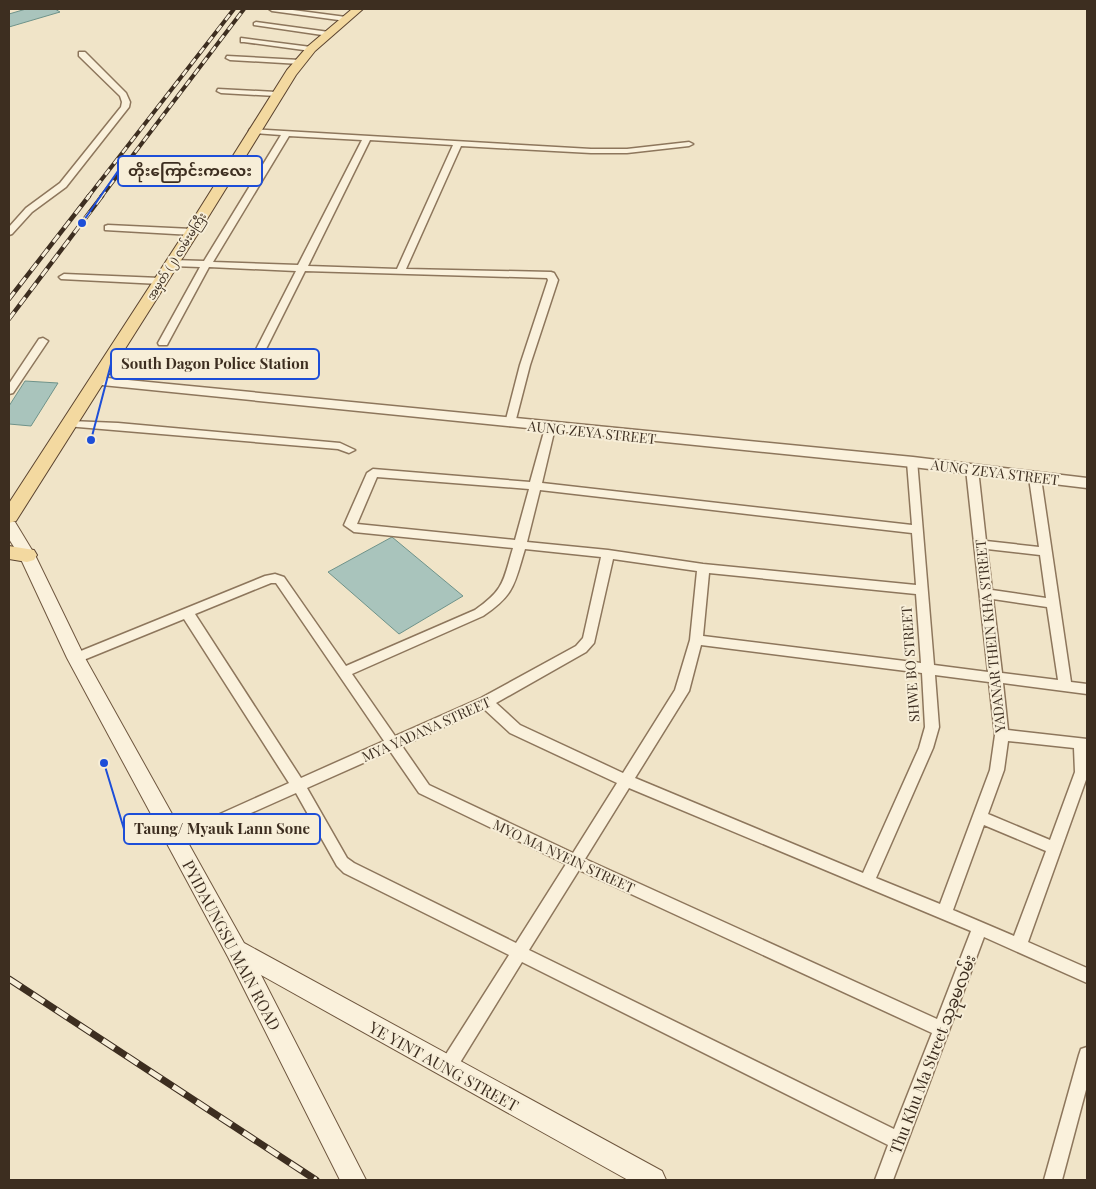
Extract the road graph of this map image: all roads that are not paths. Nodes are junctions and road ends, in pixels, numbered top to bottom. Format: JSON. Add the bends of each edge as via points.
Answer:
{"nodes":[{"id":1,"x":272,"y":9,"type":"edge"},
{"id":2,"x":358,"y":9,"type":"edge"},
{"id":3,"x":346,"y":19,"type":"junction"},
{"id":4,"x":256,"y":24,"type":"dead end"},
{"id":5,"x":329,"y":34,"type":"junction"},
{"id":6,"x":244,"y":40,"type":"dead end"},
{"id":7,"x":312,"y":50,"type":"junction"},
{"id":8,"x":82,"y":54,"type":"dead end"},
{"id":9,"x":230,"y":58,"type":"dead end"},
{"id":10,"x":300,"y":62,"type":"junction"},
{"id":11,"x":221,"y":91,"type":"dead end"},
{"id":12,"x":276,"y":94,"type":"junction"},
{"id":13,"x":253,"y":131,"type":"junction"},
{"id":14,"x":286,"y":133,"type":"junction"},
{"id":15,"x":367,"y":138,"type":"junction"},
{"id":16,"x":458,"y":143,"type":"junction"},
{"id":17,"x":689,"y":144,"type":"dead end"},
{"id":18,"x":108,"y":228,"type":"dead end"},
{"id":19,"x":9,"y":232,"type":"edge"},
{"id":20,"x":192,"y":232,"type":"junction"},
{"id":21,"x":172,"y":263,"type":"junction"},
{"id":22,"x":206,"y":264,"type":"junction"},
{"id":23,"x":300,"y":268,"type":"junction"},
{"id":24,"x":400,"y":272,"type":"junction"},
{"id":25,"x":64,"y":277,"type":"dead end"},
{"id":26,"x":160,"y":281,"type":"junction"},
{"id":27,"x":43,"y":341,"type":"dead end"},
{"id":28,"x":163,"y":343,"type":"dead end"},
{"id":29,"x":255,"y":361,"type":"dead end"},
{"id":30,"x":97,"y":381,"type":"junction"},
{"id":31,"x":9,"y":391,"type":"edge"},
{"id":32,"x":70,"y":424,"type":"junction"},
{"id":33,"x":510,"y":424,"type":"junction"},
{"id":34,"x":550,"y":428,"type":"junction"},
{"id":35,"x":349,"y":450,"type":"dead end"},
{"id":36,"x":913,"y":462,"type":"junction"},
{"id":37,"x":972,"y":469,"type":"junction"},
{"id":38,"x":1035,"y":478,"type":"junction"},
{"id":39,"x":1087,"y":483,"type":"edge"},
{"id":40,"x":536,"y":486,"type":"junction"},
{"id":41,"x":9,"y":517,"type":"edge"},
{"id":42,"x":9,"y":526,"type":"edge"},
{"id":43,"x":917,"y":530,"type":"junction"},
{"id":44,"x":981,"y":544,"type":"junction"},
{"id":45,"x":520,"y":545,"type":"junction"},
{"id":46,"x":1045,"y":552,"type":"junction"},
{"id":47,"x":18,"y":554,"type":"edge"},
{"id":48,"x":608,"y":554,"type":"junction"},
{"id":49,"x":703,"y":568,"type":"junction"},
{"id":50,"x":921,"y":590,"type":"junction"},
{"id":51,"x":987,"y":594,"type":"junction"},
{"id":52,"x":1053,"y":602,"type":"junction"},
{"id":53,"x":187,"y":613,"type":"junction"},
{"id":54,"x":696,"y":640,"type":"junction"},
{"id":55,"x":76,"y":658,"type":"junction"},
{"id":56,"x":928,"y":668,"type":"junction"},
{"id":57,"x":342,"y":673,"type":"junction"},
{"id":58,"x":996,"y":677,"type":"junction"},
{"id":59,"x":1065,"y":686,"type":"junction"},
{"id":60,"x":1087,"y":688,"type":"edge"},
{"id":61,"x":486,"y":702,"type":"junction"},
{"id":62,"x":1002,"y":735,"type":"junction"},
{"id":63,"x":393,"y":744,"type":"junction"},
{"id":64,"x":1084,"y":744,"type":"edge"},
{"id":65,"x":627,"y":781,"type":"junction"},
{"id":66,"x":299,"y":786,"type":"junction"},
{"id":67,"x":980,"y":817,"type":"junction"},
{"id":68,"x":176,"y":840,"type":"junction"},
{"id":69,"x":1054,"y":848,"type":"junction"},
{"id":70,"x":574,"y":861,"type":"junction"},
{"id":71,"x":867,"y":881,"type":"junction"},
{"id":72,"x":944,"y":913,"type":"junction"},
{"id":73,"x":980,"y":928,"type":"junction"},
{"id":74,"x":1019,"y":945,"type":"junction"},
{"id":75,"x":236,"y":950,"type":"junction"},
{"id":76,"x":518,"y":952,"type":"junction"},
{"id":77,"x":1087,"y":976,"type":"edge"},
{"id":78,"x":941,"y":1029,"type":"junction"},
{"id":79,"x":1087,"y":1055,"type":"edge"},
{"id":80,"x":447,"y":1068,"type":"junction"},
{"id":81,"x":899,"y":1140,"type":"junction"},
{"id":82,"x":353,"y":1180,"type":"edge"},
{"id":83,"x":653,"y":1180,"type":"edge"},
{"id":84,"x":884,"y":1180,"type":"edge"},
{"id":85,"x":1053,"y":1180,"type":"edge"}],
"edges":[{"from":1,"to":3,"type":"street"},
{"from":2,"to":3,"type":"main road","name":"အမှတ် (၂) လမ်းမကြီး"},
{"from":3,"to":5,"type":"main road","name":"အမှတ် (၂) လမ်းမကြီး"},
{"from":4,"to":5,"type":"street"},
{"from":5,"to":7,"type":"main road","name":"အမှတ် (၂) လမ်းမကြီး"},
{"from":6,"to":7,"type":"street"},
{"from":7,"to":10,"type":"main road","name":"အမှတ် (၂) လမ်းမကြီး"},
{"from":8,"to":19,"type":"street","via":[[123,95],[125,107],[63,185],[28,210]]},
{"from":9,"to":10,"type":"street"},
{"from":10,"to":12,"type":"main road","name":"အမှတ် (၂) လမ်းမကြီး"},
{"from":11,"to":12,"type":"street"},
{"from":12,"to":13,"type":"main road","name":"အမှတ် (၂) လမ်းမကြီး"},
{"from":13,"to":14,"type":"street"},
{"from":13,"to":20,"type":"main road","name":"အမှတ် (၂) လမ်းမကြီး"},
{"from":14,"to":15,"type":"street"},
{"from":14,"to":22,"type":"street"},
{"from":15,"to":16,"type":"street"},
{"from":15,"to":23,"type":"street"},
{"from":16,"to":17,"type":"street","via":[[591,151],[628,151]]},
{"from":16,"to":24,"type":"street"},
{"from":18,"to":20,"type":"street"},
{"from":20,"to":21,"type":"main road","name":"အမှတ် (၂) လမ်းမကြီး"},
{"from":21,"to":22,"type":"street"},
{"from":21,"to":26,"type":"main road","name":"အမှတ် (၂) လမ်းမကြီး"},
{"from":22,"to":23,"type":"street"},
{"from":22,"to":28,"type":"street"},
{"from":23,"to":24,"type":"street"},
{"from":23,"to":29,"type":"street"},
{"from":24,"to":33,"type":"street","via":[[543,274],[553,277]]},
{"from":25,"to":26,"type":"street"},
{"from":26,"to":30,"type":"main road","name":"အမှတ် (၂) လမ်းမကြီး"},
{"from":27,"to":31,"type":"street"},
{"from":30,"to":32,"type":"main road","name":"အမှတ် (၂) လမ်းမကြီး"},
{"from":30,"to":33,"type":"street","name":"AUNG ZEYA STREET"},
{"from":32,"to":35,"type":"street","via":[[340,446]]},
{"from":32,"to":41,"type":"main road","name":"အမှတ် (၂) လမ်းမကြီး"},
{"from":33,"to":34,"type":"street","name":"AUNG ZEYA STREET"},
{"from":34,"to":36,"type":"street","name":"AUNG ZEYA STREET"},
{"from":34,"to":40,"type":"street"},
{"from":36,"to":37,"type":"street","name":"AUNG ZEYA STREET"},
{"from":36,"to":43,"type":"street","name":"SHWE BO STREET"},
{"from":37,"to":38,"type":"street","name":"AUNG ZEYA STREET"},
{"from":37,"to":44,"type":"street","name":"YADANAR THEIN KHA STREET"},
{"from":38,"to":39,"type":"street","name":"AUNG ZEYA STREET"},
{"from":38,"to":46,"type":"street"},
{"from":40,"to":43,"type":"street"},
{"from":40,"to":45,"type":"street"},
{"from":40,"to":45,"type":"street","via":[[373,473],[350,525],[354,528]]},
{"from":42,"to":47,"type":"main road","name":"PYIDAUNGSU MAIN ROAD"},
{"from":43,"to":50,"type":"street","name":"SHWE BO STREET"},
{"from":44,"to":46,"type":"street"},
{"from":44,"to":51,"type":"street","name":"YADANAR THEIN KHA STREET"},
{"from":45,"to":48,"type":"street"},
{"from":45,"to":57,"type":"street","via":[[506,590],[495,602],[479,613]]},
{"from":46,"to":52,"type":"street"},
{"from":47,"to":55,"type":"main road","name":"PYIDAUNGSU MAIN ROAD"},
{"from":48,"to":49,"type":"street"},
{"from":48,"to":61,"type":"street","name":"MYA YADANA STREET","via":[[587,644]]},
{"from":49,"to":50,"type":"street"},
{"from":49,"to":54,"type":"street"},
{"from":50,"to":56,"type":"street","name":"SHWE BO STREET"},
{"from":51,"to":52,"type":"street"},
{"from":51,"to":58,"type":"street","name":"YADANAR THEIN KHA STREET"},
{"from":52,"to":59,"type":"street"},
{"from":53,"to":55,"type":"street"},
{"from":53,"to":57,"type":"street","name":"MYO MA NYEIN STREET","via":[[275,578],[280,580]]},
{"from":53,"to":66,"type":"street"},
{"from":54,"to":56,"type":"street"},
{"from":54,"to":65,"type":"street","via":[[682,691]]},
{"from":55,"to":68,"type":"main road","name":"PYIDAUNGSU MAIN ROAD"},
{"from":56,"to":58,"type":"street"},
{"from":56,"to":71,"type":"street","name":"SHWE BO STREET","via":[[932,727],[926,748]]},
{"from":57,"to":63,"type":"street","name":"MYO MA NYEIN STREET"},
{"from":58,"to":59,"type":"street"},
{"from":58,"to":62,"type":"street","name":"YADANAR THEIN KHA STREET"},
{"from":59,"to":60,"type":"street"},
{"from":61,"to":63,"type":"street","name":"MYA YADANA STREET"},
{"from":61,"to":65,"type":"street","via":[[515,729]]},
{"from":62,"to":64,"type":"street"},
{"from":62,"to":67,"type":"street","name":"YADANAR THEIN KHA STREET","via":[[997,770]]},
{"from":63,"to":66,"type":"street","name":"MYA YADANA STREET"},
{"from":63,"to":70,"type":"street","name":"MYO MA NYEIN STREET","via":[[424,790]]},
{"from":64,"to":69,"type":"street","via":[[1082,772]]},
{"from":65,"to":70,"type":"street"},
{"from":65,"to":71,"type":"street"},
{"from":66,"to":68,"type":"street","name":"MYA YADANA STREET"},
{"from":66,"to":76,"type":"street","via":[[342,862],[349,868]]},
{"from":67,"to":69,"type":"street"},
{"from":67,"to":72,"type":"street","name":"YADANAR THEIN KHA STREET"},
{"from":68,"to":75,"type":"main road","name":"PYIDAUNGSU MAIN ROAD"},
{"from":69,"to":74,"type":"street"},
{"from":70,"to":76,"type":"street"},
{"from":70,"to":78,"type":"street","name":"MYO MA NYEIN STREET"},
{"from":71,"to":72,"type":"street"},
{"from":72,"to":73,"type":"street"},
{"from":73,"to":74,"type":"street"},
{"from":73,"to":78,"type":"street","name":"Thu Khu Ma Street သုခုမလမ်း"},
{"from":74,"to":77,"type":"street"},
{"from":75,"to":80,"type":"main road","name":"YE YINT AUNG STREET"},
{"from":75,"to":82,"type":"main road","name":"PYIDAUNGSU MAIN ROAD"},
{"from":76,"to":80,"type":"street"},
{"from":76,"to":81,"type":"street"},
{"from":78,"to":81,"type":"street","name":"Thu Khu Ma Street သုခုမလမ်း"},
{"from":79,"to":85,"type":"street"},
{"from":80,"to":83,"type":"main road","name":"YE YINT AUNG STREET"},
{"from":81,"to":84,"type":"street","name":"Thu Khu Ma Street သုခုမလမ်း"}]}
